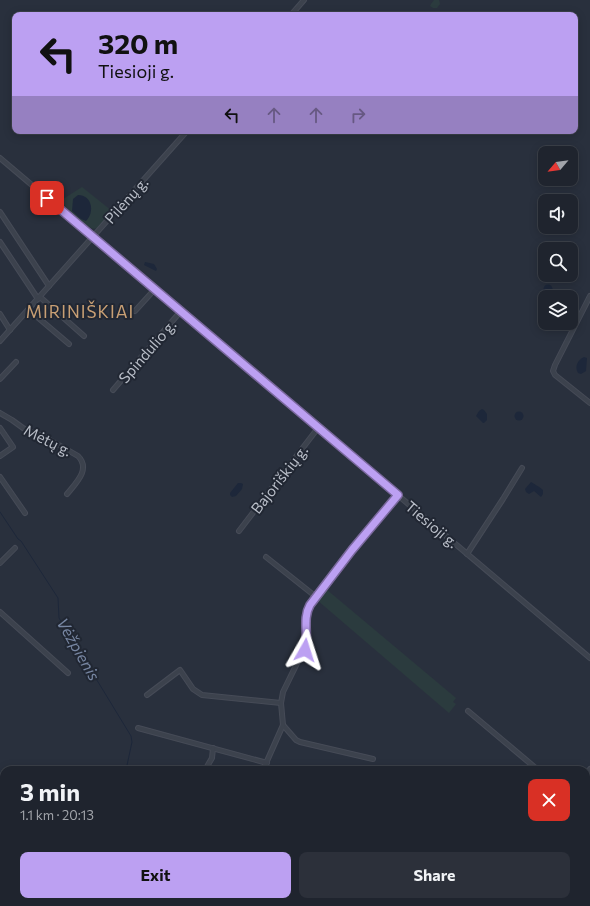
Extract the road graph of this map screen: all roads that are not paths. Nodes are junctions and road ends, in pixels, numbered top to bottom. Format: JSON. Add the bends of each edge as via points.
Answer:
{"nodes":[{"id":1,"x":304,"y":0,"type":"edge"},
{"id":2,"x":294,"y":12,"type":"edge"},
{"id":3,"x":185,"y":134,"type":"edge"},
{"id":4,"x":0,"y":158,"type":"edge"},
{"id":5,"x":0,"y":212,"type":"edge"},
{"id":6,"x":93,"y":236,"type":"junction"},
{"id":7,"x":0,"y":242,"type":"edge"},
{"id":8,"x":50,"y":286,"type":"junction"},
{"id":9,"x":155,"y":289,"type":"junction"},
{"id":10,"x":590,"y":296,"type":"edge"},
{"id":11,"x":39,"y":298,"type":"junction"},
{"id":12,"x":28,"y":310,"type":"junction"},
{"id":13,"x":135,"y":311,"type":"dead end"},
{"id":14,"x":181,"y":311,"type":"junction"},
{"id":15,"x":0,"y":314,"type":"edge"},
{"id":16,"x":10,"y":330,"type":"junction"},
{"id":17,"x":84,"y":336,"type":"dead end"},
{"id":18,"x":0,"y":341,"type":"edge"},
{"id":19,"x":69,"y":344,"type":"dead end"},
{"id":20,"x":16,"y":362,"type":"dead end"},
{"id":21,"x":0,"y":379,"type":"edge"},
{"id":22,"x":113,"y":390,"type":"dead end"},
{"id":23,"x":590,"y":403,"type":"edge"},
{"id":24,"x":0,"y":413,"type":"edge"},
{"id":25,"x":0,"y":428,"type":"edge"},
{"id":26,"x":318,"y":428,"type":"junction"},
{"id":27,"x":0,"y":456,"type":"edge"},
{"id":28,"x":522,"y":468,"type":"dead end"},
{"id":29,"x":0,"y":477,"type":"edge"},
{"id":30,"x":67,"y":494,"type":"dead end"},
{"id":31,"x":398,"y":495,"type":"junction"},
{"id":32,"x":25,"y":514,"type":"dead end"},
{"id":33,"x":239,"y":531,"type":"dead end"},
{"id":34,"x":15,"y":548,"type":"dead end"},
{"id":35,"x":467,"y":554,"type":"junction"},
{"id":36,"x":266,"y":557,"type":"dead end"},
{"id":37,"x":0,"y":564,"type":"edge"},
{"id":38,"x":315,"y":596,"type":"junction"},
{"id":39,"x":0,"y":612,"type":"edge"},
{"id":40,"x":590,"y":658,"type":"edge"},
{"id":41,"x":68,"y":673,"type":"dead end"},
{"id":42,"x":147,"y":694,"type":"dead end"},
{"id":43,"x":281,"y":703,"type":"junction"},
{"id":44,"x":468,"y":711,"type":"dead end"},
{"id":45,"x":283,"y":725,"type":"junction"},
{"id":46,"x":138,"y":728,"type":"dead end"},
{"id":47,"x":213,"y":748,"type":"junction"},
{"id":48,"x":373,"y":759,"type":"dead end"},
{"id":49,"x":266,"y":763,"type":"junction"},
{"id":50,"x":207,"y":766,"type":"edge"},
{"id":51,"x":265,"y":766,"type":"edge"},
{"id":52,"x":533,"y":766,"type":"edge"}],
"edges":[{"from":1,"to":2,"type":"street"},
{"from":3,"to":6,"type":"street","name":"Pilėnų g."},
{"from":4,"to":6,"type":"street","name":"Tiesioji g."},
{"from":5,"to":8,"type":"street"},
{"from":6,"to":8,"type":"street","name":"Pilėnų g."},
{"from":6,"to":9,"type":"street","name":"Tiesioji g."},
{"from":7,"to":11,"type":"street"},
{"from":8,"to":11,"type":"street","name":"Pilėnų g."},
{"from":9,"to":13,"type":"street"},
{"from":9,"to":14,"type":"street","name":"Tiesioji g."},
{"from":10,"to":23,"type":"street","via":[[553,372]]},
{"from":11,"to":12,"type":"street","name":"Pilėnų g."},
{"from":11,"to":17,"type":"street"},
{"from":12,"to":16,"type":"street","name":"Pilėnų g."},
{"from":12,"to":19,"type":"street"},
{"from":14,"to":22,"type":"street","name":"Spindulio g."},
{"from":14,"to":26,"type":"street","name":"Tiesioji g."},
{"from":15,"to":16,"type":"street"},
{"from":16,"to":18,"type":"street","name":"Pilėnų g."},
{"from":20,"to":21,"type":"street"},
{"from":24,"to":30,"type":"street","name":"Mėtų g.","via":[[82,460],[83,471]]},
{"from":25,"to":27,"type":"street","via":[[13,447]]},
{"from":26,"to":31,"type":"street","name":"Tiesioji g."},
{"from":26,"to":33,"type":"street","name":"Bajoriškių g."},
{"from":28,"to":35,"type":"street"},
{"from":29,"to":32,"type":"street"},
{"from":31,"to":35,"type":"street","name":"Tiesioji g."},
{"from":31,"to":38,"type":"street"},
{"from":34,"to":37,"type":"street"},
{"from":35,"to":40,"type":"street","name":"Tiesioji g."},
{"from":36,"to":38,"type":"street"},
{"from":38,"to":43,"type":"street","via":[[306,614],[306,645],[285,685]]},
{"from":39,"to":41,"type":"street"},
{"from":42,"to":43,"type":"street","via":[[180,670],[193,689],[202,695]]},
{"from":43,"to":45,"type":"street"},
{"from":44,"to":52,"type":"street"},
{"from":45,"to":48,"type":"street","via":[[300,742]]},
{"from":45,"to":49,"type":"street"},
{"from":46,"to":47,"type":"street"},
{"from":47,"to":49,"type":"street"},
{"from":47,"to":50,"type":"street","via":[[212,758]]},
{"from":49,"to":51,"type":"street"}]}
